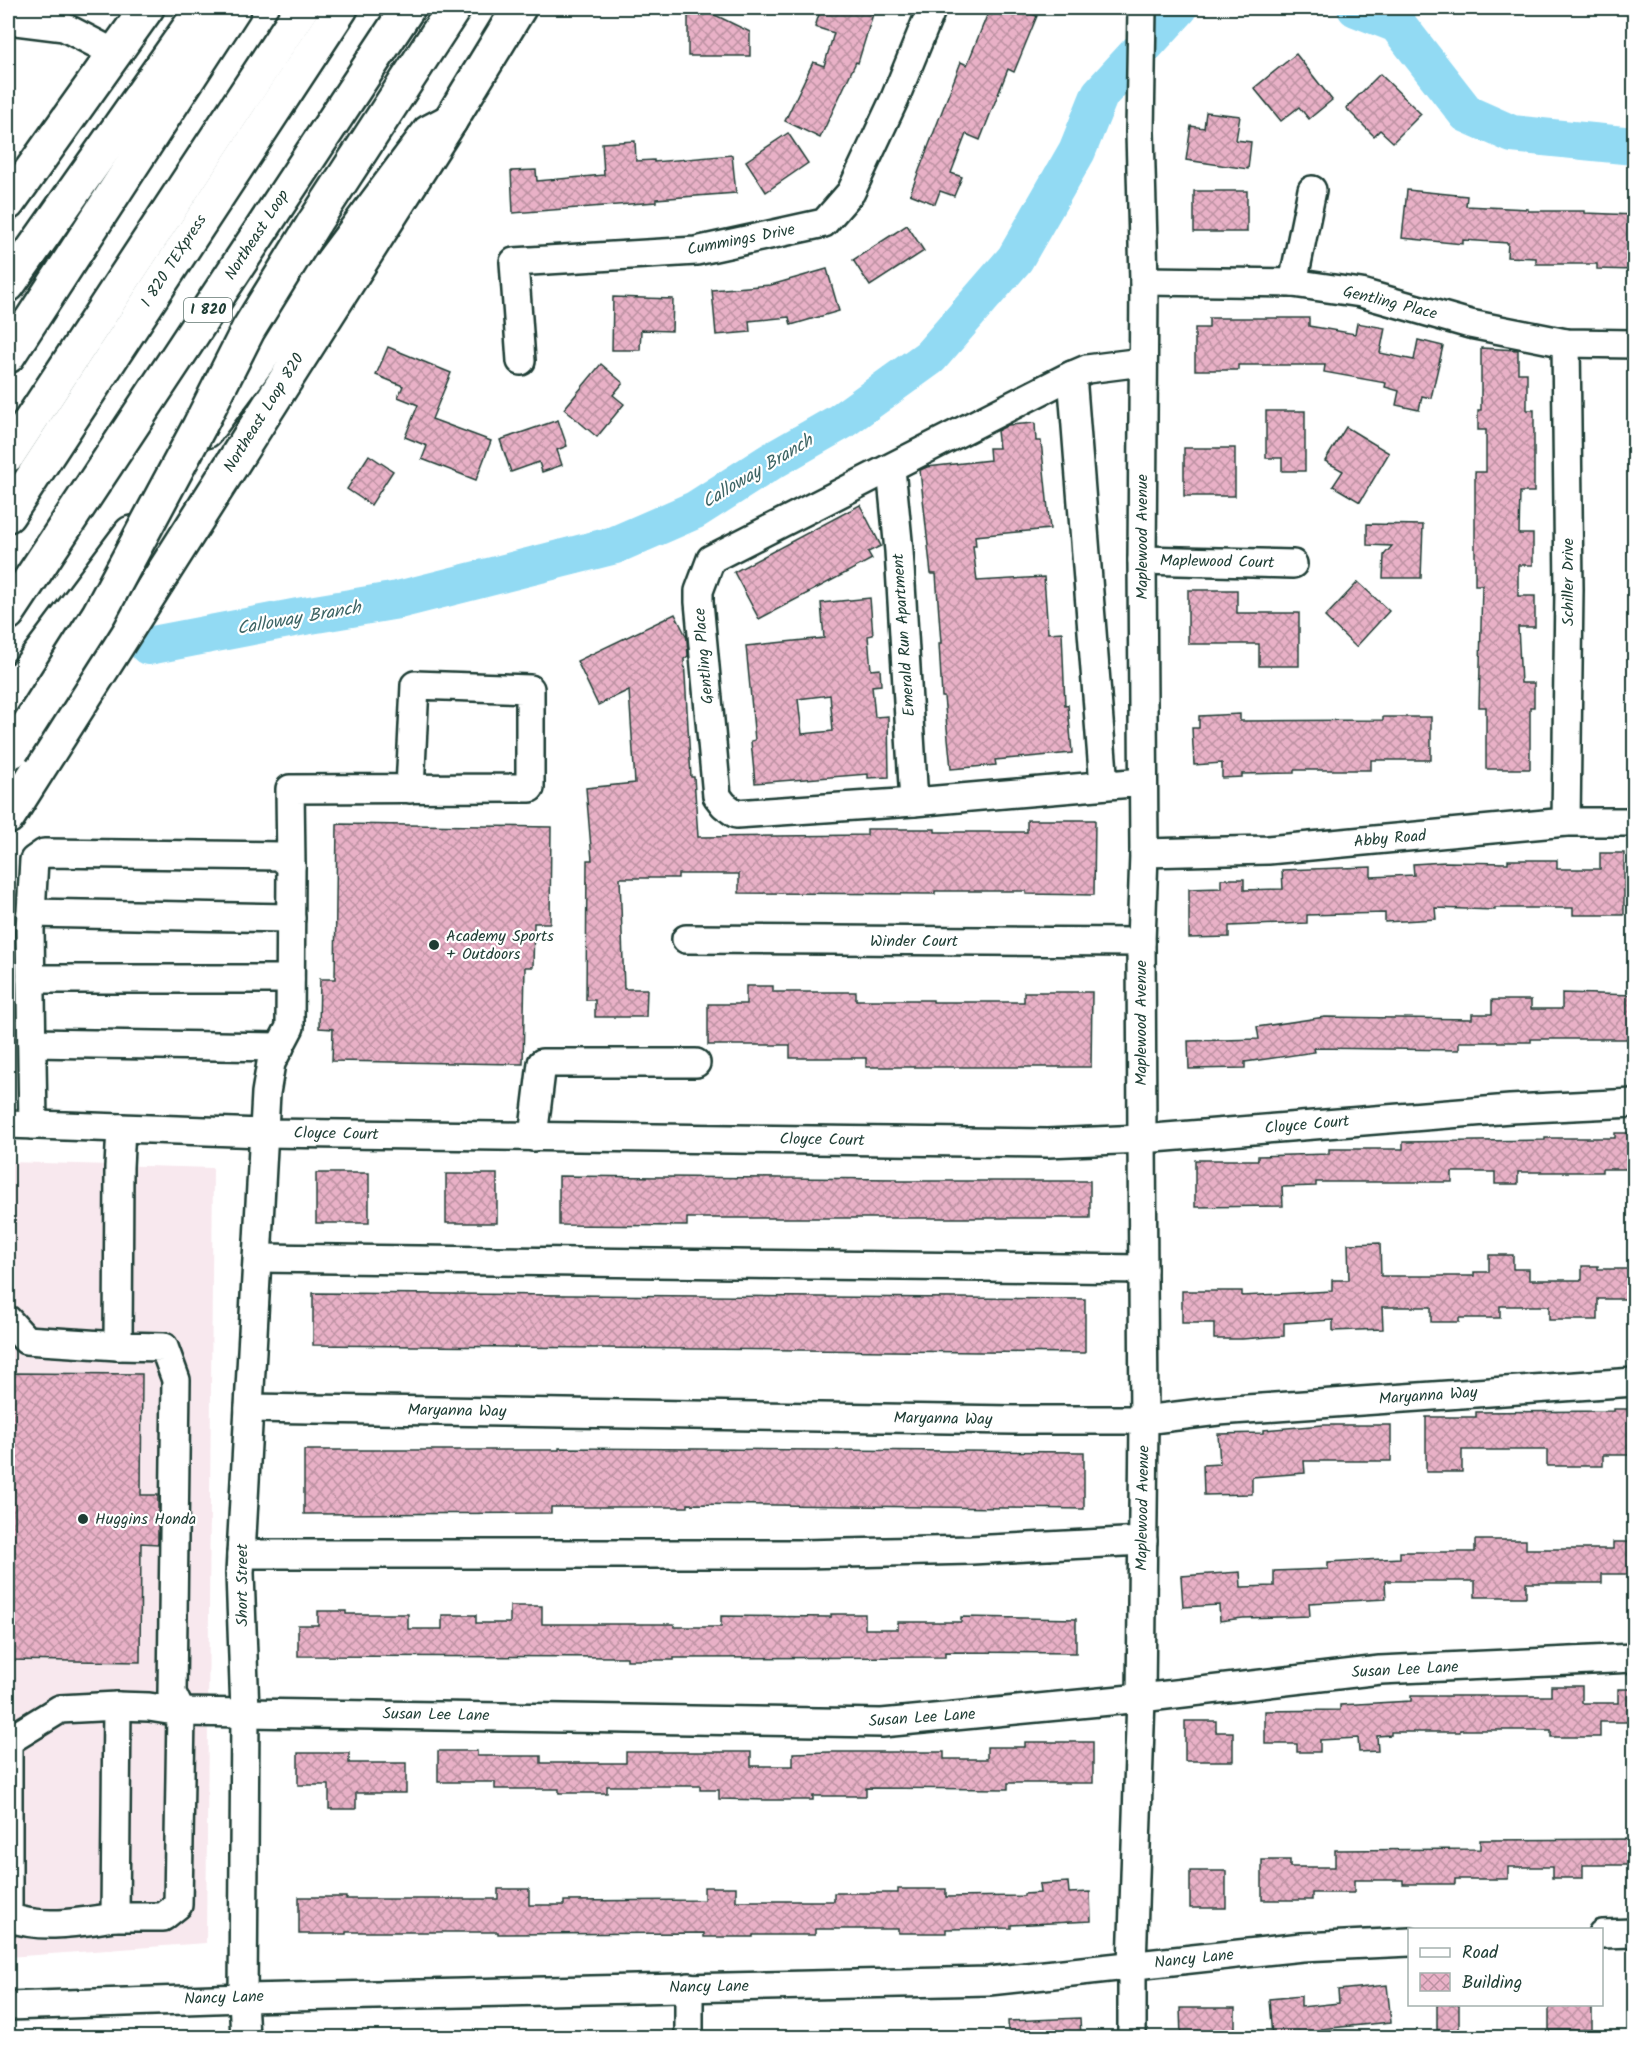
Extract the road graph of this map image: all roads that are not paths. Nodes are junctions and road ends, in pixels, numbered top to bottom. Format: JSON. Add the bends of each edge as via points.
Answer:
{"nodes":[{"id":1,"x":147,"y":8,"type":"edge"},
{"id":2,"x":203,"y":8,"type":"edge"},
{"id":3,"x":234,"y":8,"type":"edge"},
{"id":4,"x":302,"y":8,"type":"edge"},
{"id":5,"x":341,"y":8,"type":"edge"},
{"id":6,"x":408,"y":8,"type":"edge"},
{"id":7,"x":454,"y":8,"type":"edge"},
{"id":8,"x":519,"y":8,"type":"edge"},
{"id":9,"x":932,"y":8,"type":"edge"},
{"id":10,"x":1142,"y":8,"type":"edge"},
{"id":11,"x":8,"y":20,"type":"edge"},
{"id":12,"x":116,"y":54,"type":"junction"},
{"id":13,"x":450,"y":121,"type":"junction"},
{"id":14,"x":1312,"y":190,"type":"dead end"},
{"id":15,"x":8,"y":203,"type":"edge"},
{"id":16,"x":1144,"y":281,"type":"junction"},
{"id":17,"x":1293,"y":283,"type":"junction"},
{"id":18,"x":8,"y":285,"type":"edge"},
{"id":19,"x":1566,"y":343,"type":"junction"},
{"id":20,"x":1635,"y":344,"type":"edge"},
{"id":21,"x":8,"y":356,"type":"edge"},
{"id":22,"x":521,"y":361,"type":"dead end"},
{"id":23,"x":1142,"y":362,"type":"junction"},
{"id":24,"x":1072,"y":375,"type":"junction"},
{"id":25,"x":8,"y":455,"type":"edge"},
{"id":26,"x":891,"y":469,"type":"junction"},
{"id":27,"x":8,"y":515,"type":"edge"},
{"id":28,"x":1142,"y":560,"type":"junction"},
{"id":29,"x":1293,"y":564,"type":"dead end"},
{"id":30,"x":8,"y":613,"type":"edge"},
{"id":31,"x":8,"y":697,"type":"edge"},
{"id":32,"x":10,"y":755,"type":"edge"},
{"id":33,"x":1143,"y":782,"type":"junction"},
{"id":34,"x":1104,"y":785,"type":"junction"},
{"id":35,"x":410,"y":789,"type":"junction"},
{"id":36,"x":914,"y":802,"type":"junction"},
{"id":37,"x":8,"y":817,"type":"edge"},
{"id":38,"x":1566,"y":822,"type":"junction"},
{"id":39,"x":1635,"y":822,"type":"edge"},
{"id":40,"x":1144,"y":854,"type":"junction"},
{"id":41,"x":291,"y":866,"type":"junction"},
{"id":42,"x":30,"y":913,"type":"junction"},
{"id":43,"x":291,"y":918,"type":"junction"},
{"id":44,"x":686,"y":939,"type":"dead end"},
{"id":45,"x":1141,"y":942,"type":"junction"},
{"id":46,"x":290,"y":979,"type":"junction"},
{"id":47,"x":23,"y":981,"type":"edge"},
{"id":48,"x":32,"y":1042,"type":"junction"},
{"id":49,"x":280,"y":1047,"type":"junction"},
{"id":50,"x":696,"y":1063,"type":"dead end"},
{"id":51,"x":1635,"y":1103,"type":"edge"},
{"id":52,"x":20,"y":1125,"type":"edge"},
{"id":53,"x":121,"y":1128,"type":"junction"},
{"id":54,"x":265,"y":1133,"type":"junction"},
{"id":55,"x":533,"y":1137,"type":"junction"},
{"id":56,"x":1142,"y":1139,"type":"junction"},
{"id":57,"x":258,"y":1258,"type":"junction"},
{"id":58,"x":1143,"y":1269,"type":"junction"},
{"id":59,"x":8,"y":1320,"type":"edge"},
{"id":60,"x":118,"y":1346,"type":"junction"},
{"id":61,"x":1635,"y":1382,"type":"edge"},
{"id":62,"x":249,"y":1408,"type":"junction"},
{"id":63,"x":1144,"y":1420,"type":"junction"},
{"id":64,"x":1143,"y":1541,"type":"junction"},
{"id":65,"x":241,"y":1554,"type":"junction"},
{"id":66,"x":1635,"y":1658,"type":"edge"},
{"id":67,"x":1141,"y":1698,"type":"junction"},
{"id":68,"x":117,"y":1706,"type":"junction"},
{"id":69,"x":194,"y":1712,"type":"junction"},
{"id":70,"x":245,"y":1712,"type":"junction"},
{"id":71,"x":8,"y":1741,"type":"edge"},
{"id":72,"x":8,"y":1905,"type":"edge"},
{"id":73,"x":8,"y":1917,"type":"edge"},
{"id":74,"x":115,"y":1917,"type":"junction"},
{"id":75,"x":1635,"y":1933,"type":"edge"},
{"id":76,"x":1603,"y":1934,"type":"edge"},
{"id":77,"x":1408,"y":1942,"type":"edge"},
{"id":78,"x":1132,"y":1965,"type":"junction"},
{"id":79,"x":688,"y":1987,"type":"junction"},
{"id":80,"x":243,"y":1998,"type":"junction"},
{"id":81,"x":8,"y":2006,"type":"edge"},
{"id":82,"x":245,"y":2037,"type":"edge"},
{"id":83,"x":689,"y":2037,"type":"edge"},
{"id":84,"x":1132,"y":2037,"type":"edge"}],
"edges":[{"from":1,"to":12,"type":"main road"},
{"from":2,"to":18,"type":"main road"},
{"from":3,"to":21,"type":"main road"},
{"from":4,"to":25,"type":"main road","name":"I 820 TEXpress"},
{"from":5,"to":27,"type":"main road","name":"I 820 TEXpress"},
{"from":6,"to":30,"type":"main road","name":"Northeast Loop","number":"I 820"},
{"from":7,"to":32,"type":"main road","bridge":true,"via":[[248,330],[99,614]]},
{"from":8,"to":13,"type":"main road","name":"Northeast Loop 820"},
{"from":9,"to":22,"type":"street","name":"Cummings Drive","via":[[851,192],[824,223],[696,251],[514,262]]},
{"from":10,"to":16,"type":"street","name":"Maplewood Avenue"},
{"from":11,"to":12,"type":"street","via":[[64,27]]},
{"from":12,"to":15,"type":"main road"},
{"from":13,"to":31,"type":"main road","via":[[429,132]]},
{"from":13,"to":37,"type":"main road","name":"Northeast Loop 820"},
{"from":14,"to":17,"type":"street"},
{"from":16,"to":17,"type":"street","name":"Gentling Place"},
{"from":16,"to":23,"type":"street","name":"Maplewood Avenue"},
{"from":17,"to":19,"type":"street","name":"Gentling Place","via":[[1361,293],[1470,324]]},
{"from":19,"to":20,"type":"street","name":"Gentling Place"},
{"from":19,"to":38,"type":"street","name":"Schiller Drive"},
{"from":23,"to":24,"type":"street","name":"Gentling Place","via":[[1087,369]]},
{"from":23,"to":28,"type":"street","name":"Maplewood Avenue"},
{"from":24,"to":26,"type":"street","name":"Gentling Place"},
{"from":24,"to":34,"type":"street"},
{"from":26,"to":36,"type":"street","name":"Emerald Run Apartment"},
{"from":26,"to":36,"type":"street","name":"Gentling Place","via":[[711,559],[699,602],[713,772],[717,796],[724,805],[736,814]]},
{"from":28,"to":29,"type":"street","name":"Maplewood Court"},
{"from":28,"to":33,"type":"street","name":"Maplewood Avenue"},
{"from":33,"to":34,"type":"street","name":"Gentling Place"},
{"from":33,"to":40,"type":"street","name":"Maplewood Avenue"},
{"from":34,"to":36,"type":"street","name":"Gentling Place"},
{"from":35,"to":35,"type":"street","via":[[530,788],[530,689],[415,685]]},
{"from":35,"to":41,"type":"street","name":"Short Street","via":[[290,789]]},
{"from":38,"to":39,"type":"street","name":"Abby Road"},
{"from":38,"to":40,"type":"street","name":"Abby Road","via":[[1268,850]]},
{"from":40,"to":45,"type":"street","name":"Maplewood Avenue"},
{"from":41,"to":42,"type":"street","via":[[280,856],[44,854],[34,861]]},
{"from":41,"to":43,"type":"street","name":"Short Street"},
{"from":42,"to":43,"type":"street"},
{"from":42,"to":47,"type":"street"},
{"from":43,"to":46,"type":"street","name":"Short Street"},
{"from":44,"to":45,"type":"street","name":"Winder Court"},
{"from":45,"to":56,"type":"street","name":"Maplewood Avenue"},
{"from":46,"to":47,"type":"street"},
{"from":46,"to":49,"type":"street","name":"Short Street","via":[[290,1027]]},
{"from":47,"to":48,"type":"street"},
{"from":48,"to":49,"type":"street"},
{"from":48,"to":52,"type":"street"},
{"from":49,"to":54,"type":"street","name":"Short Street","via":[[271,1063]]},
{"from":50,"to":55,"type":"street","via":[[542,1063]]},
{"from":51,"to":56,"type":"street","name":"Cloyce Court","via":[[1510,1109]]},
{"from":52,"to":53,"type":"street","name":"Cloyce Court"},
{"from":53,"to":54,"type":"street","name":"Cloyce Court"},
{"from":53,"to":60,"type":"street"},
{"from":54,"to":55,"type":"street","name":"Cloyce Court"},
{"from":54,"to":57,"type":"street","name":"Short Street"},
{"from":55,"to":56,"type":"street","name":"Cloyce Court","via":[[1047,1143]]},
{"from":56,"to":58,"type":"street","name":"Maplewood Avenue"},
{"from":57,"to":58,"type":"street"},
{"from":57,"to":62,"type":"street","name":"Short Street"},
{"from":58,"to":63,"type":"street","name":"Maplewood Avenue"},
{"from":59,"to":60,"type":"street","via":[[26,1340]]},
{"from":60,"to":69,"type":"street","via":[[164,1347],[176,1380],[172,1693]]},
{"from":61,"to":63,"type":"street","name":"Maryanna Way","via":[[1218,1411]]},
{"from":62,"to":63,"type":"street","name":"Maryanna Way"},
{"from":62,"to":65,"type":"street","name":"Short Street"},
{"from":63,"to":64,"type":"street","name":"Maplewood Avenue"},
{"from":64,"to":65,"type":"street","via":[[814,1554]]},
{"from":64,"to":67,"type":"street","name":"Maplewood Avenue"},
{"from":65,"to":70,"type":"street","name":"Short Street"},
{"from":66,"to":67,"type":"street","name":"Susan Lee Lane","via":[[1380,1670]]},
{"from":67,"to":70,"type":"street","name":"Susan Lee Lane","via":[[882,1723]]},
{"from":67,"to":78,"type":"street","name":"Maplewood Avenue"},
{"from":68,"to":69,"type":"street","name":"Susan Lee Lane"},
{"from":68,"to":71,"type":"street","name":"Susan Lee Lane","via":[[60,1709]]},
{"from":68,"to":74,"type":"street"},
{"from":69,"to":70,"type":"street","name":"Susan Lee Lane"},
{"from":69,"to":74,"type":"street","via":[[178,1905],[163,1917]]},
{"from":70,"to":80,"type":"street","name":"Short Street"},
{"from":71,"to":72,"type":"street"},
{"from":73,"to":74,"type":"street","via":[[56,1925]]},
{"from":75,"to":76,"type":"street"},
{"from":77,"to":78,"type":"street","name":"Nancy Lane","via":[[1302,1947]]},
{"from":78,"to":79,"type":"street","name":"Nancy Lane","via":[[989,1981]]},
{"from":78,"to":84,"type":"street","name":"Maplewood Avenue"},
{"from":79,"to":80,"type":"street","name":"Nancy Lane"},
{"from":79,"to":83,"type":"street"},
{"from":80,"to":81,"type":"street","name":"Nancy Lane"},
{"from":80,"to":82,"type":"street","name":"Short Street"}]}
